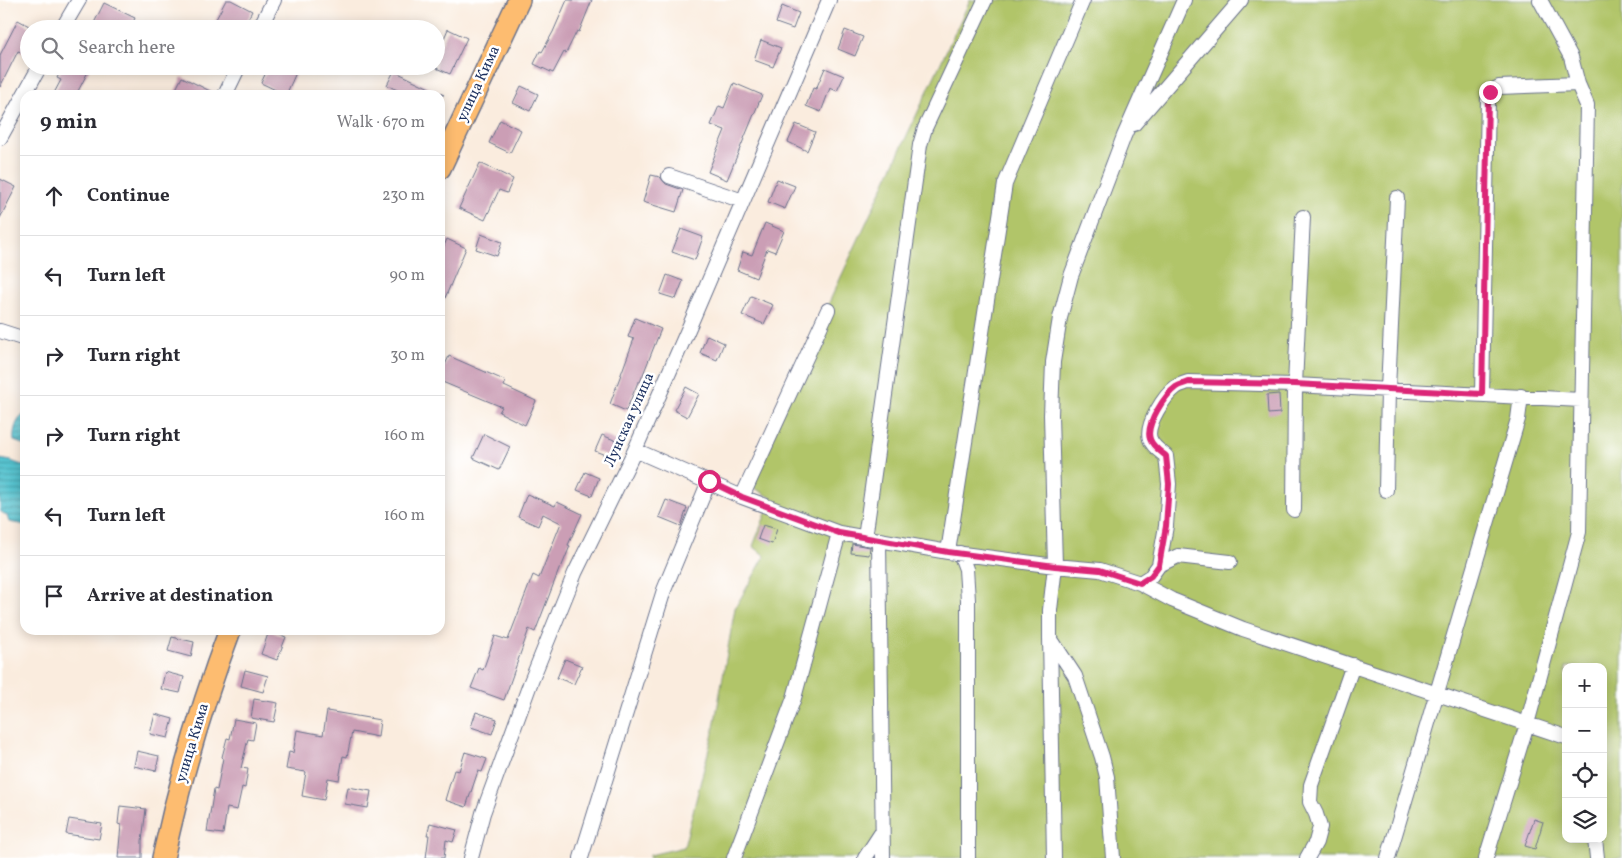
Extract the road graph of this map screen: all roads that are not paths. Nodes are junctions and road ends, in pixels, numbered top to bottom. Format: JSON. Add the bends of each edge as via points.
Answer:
{"nodes":[{"id":1,"x":79,"y":0,"type":"edge"},
{"id":2,"x":274,"y":0,"type":"edge"},
{"id":3,"x":519,"y":0,"type":"edge"},
{"id":4,"x":829,"y":0,"type":"edge"},
{"id":5,"x":985,"y":0,"type":"edge"},
{"id":6,"x":1083,"y":0,"type":"edge"},
{"id":7,"x":1184,"y":0,"type":"edge"},
{"id":8,"x":1241,"y":0,"type":"edge"},
{"id":9,"x":1540,"y":0,"type":"edge"},
{"id":10,"x":67,"y":20,"type":"edge"},
{"id":11,"x":264,"y":20,"type":"edge"},
{"id":12,"x":35,"y":75,"type":"edge"},
{"id":13,"x":235,"y":75,"type":"edge"},
{"id":14,"x":1578,"y":84,"type":"junction"},
{"id":15,"x":27,"y":90,"type":"edge"},
{"id":16,"x":228,"y":90,"type":"edge"},
{"id":17,"x":20,"y":102,"type":"edge"},
{"id":18,"x":1124,"y":136,"type":"junction"},
{"id":19,"x":0,"y":138,"type":"edge"},
{"id":20,"x":445,"y":157,"type":"edge"},
{"id":21,"x":669,"y":176,"type":"dead end"},
{"id":22,"x":1398,"y":198,"type":"dead end"},
{"id":23,"x":743,"y":201,"type":"junction"},
{"id":24,"x":1303,"y":217,"type":"dead end"},
{"id":25,"x":828,"y":310,"type":"dead end"},
{"id":26,"x":0,"y":331,"type":"edge"},
{"id":27,"x":20,"y":337,"type":"edge"},
{"id":28,"x":1295,"y":384,"type":"junction"},
{"id":29,"x":1388,"y":389,"type":"junction"},
{"id":30,"x":1482,"y":394,"type":"junction"},
{"id":31,"x":1521,"y":396,"type":"junction"},
{"id":32,"x":1581,"y":400,"type":"junction"},
{"id":33,"x":635,"y":450,"type":"junction"},
{"id":34,"x":709,"y":481,"type":"junction"},
{"id":35,"x":1386,"y":490,"type":"dead end"},
{"id":36,"x":742,"y":497,"type":"junction"},
{"id":37,"x":1294,"y":510,"type":"dead end"},
{"id":38,"x":839,"y":533,"type":"junction"},
{"id":39,"x":864,"y":538,"type":"junction"},
{"id":40,"x":878,"y":540,"type":"junction"},
{"id":41,"x":954,"y":552,"type":"junction"},
{"id":42,"x":1230,"y":562,"type":"dead end"},
{"id":43,"x":1159,"y":565,"type":"junction"},
{"id":44,"x":1055,"y":566,"type":"junction"},
{"id":45,"x":1140,"y":583,"type":"junction"},
{"id":46,"x":228,"y":635,"type":"edge"},
{"id":47,"x":1050,"y":637,"type":"junction"},
{"id":48,"x":1352,"y":665,"type":"junction"},
{"id":49,"x":1437,"y":695,"type":"junction"},
{"id":50,"x":1527,"y":724,"type":"junction"},
{"id":51,"x":1562,"y":736,"type":"edge"},
{"id":52,"x":882,"y":831,"type":"junction"},
{"id":53,"x":1595,"y":843,"type":"edge"},
{"id":54,"x":163,"y":858,"type":"edge"},
{"id":55,"x":472,"y":858,"type":"edge"},
{"id":56,"x":581,"y":858,"type":"edge"},
{"id":57,"x":734,"y":858,"type":"edge"},
{"id":58,"x":865,"y":858,"type":"edge"},
{"id":59,"x":883,"y":858,"type":"edge"},
{"id":60,"x":968,"y":858,"type":"edge"},
{"id":61,"x":1054,"y":858,"type":"edge"},
{"id":62,"x":1113,"y":858,"type":"edge"},
{"id":63,"x":1307,"y":858,"type":"edge"},
{"id":64,"x":1388,"y":858,"type":"edge"},
{"id":65,"x":1486,"y":858,"type":"edge"},
{"id":66,"x":1596,"y":858,"type":"edge"}],
"edges":[{"from":1,"to":10,"type":"street"},
{"from":2,"to":11,"type":"street"},
{"from":3,"to":20,"type":"main road","name":"улица Кима"},
{"from":4,"to":23,"type":"street","name":"Лунская улица"},
{"from":5,"to":39,"type":"street","via":[[920,145]]},
{"from":6,"to":41,"type":"street","via":[[1005,184]]},
{"from":7,"to":18,"type":"street"},
{"from":8,"to":18,"type":"street"},
{"from":9,"to":14,"type":"street","via":[[1571,57]]},
{"from":12,"to":15,"type":"street"},
{"from":13,"to":16,"type":"street"},
{"from":14,"to":30,"type":"street","via":[[1499,87],[1490,92]]},
{"from":14,"to":32,"type":"street","via":[[1587,105]]},
{"from":17,"to":19,"type":"street"},
{"from":18,"to":44,"type":"street","via":[[1071,276],[1060,318],[1053,362],[1051,414]]},
{"from":21,"to":23,"type":"street"},
{"from":22,"to":29,"type":"street"},
{"from":23,"to":33,"type":"street","name":"Лунская улица"},
{"from":24,"to":28,"type":"street"},
{"from":25,"to":36,"type":"street"},
{"from":26,"to":27,"type":"street"},
{"from":28,"to":29,"type":"street"},
{"from":28,"to":37,"type":"street"},
{"from":28,"to":43,"type":"street","via":[[1188,382],[1169,393],[1157,410],[1149,432],[1152,444],[1166,456],[1169,484]]},
{"from":29,"to":30,"type":"street"},
{"from":29,"to":35,"type":"street"},
{"from":30,"to":31,"type":"street"},
{"from":31,"to":32,"type":"street"},
{"from":31,"to":49,"type":"street","via":[[1518,419]]},
{"from":32,"to":50,"type":"street","via":[[1579,532]]},
{"from":33,"to":34,"type":"street"},
{"from":33,"to":55,"type":"street","name":"Лунская улица","via":[[575,573],[530,684],[483,812]]},
{"from":34,"to":36,"type":"street"},
{"from":34,"to":56,"type":"street","via":[[664,590]]},
{"from":36,"to":38,"type":"street"},
{"from":38,"to":39,"type":"street"},
{"from":38,"to":57,"type":"street","via":[[794,698]]},
{"from":39,"to":40,"type":"street"},
{"from":40,"to":41,"type":"street"},
{"from":40,"to":52,"type":"street"},
{"from":41,"to":44,"type":"street"},
{"from":41,"to":60,"type":"street","via":[[966,569],[968,600]]},
{"from":42,"to":43,"type":"street","via":[[1178,556]]},
{"from":43,"to":45,"type":"street"},
{"from":44,"to":45,"type":"street","via":[[1100,570]]},
{"from":44,"to":47,"type":"street"},
{"from":45,"to":48,"type":"street","via":[[1243,629]]},
{"from":46,"to":54,"type":"main road","name":"улица Кима","via":[[201,714]]},
{"from":47,"to":61,"type":"street"},
{"from":47,"to":62,"type":"street","via":[[1075,676],[1102,757],[1107,778]]},
{"from":48,"to":49,"type":"street"},
{"from":48,"to":63,"type":"street","via":[[1311,785],[1310,802],[1320,827]]},
{"from":49,"to":50,"type":"street"},
{"from":49,"to":64,"type":"street"},
{"from":50,"to":51,"type":"street"},
{"from":50,"to":65,"type":"street"},
{"from":52,"to":58,"type":"street"},
{"from":52,"to":59,"type":"street"},
{"from":53,"to":66,"type":"street"}]}
